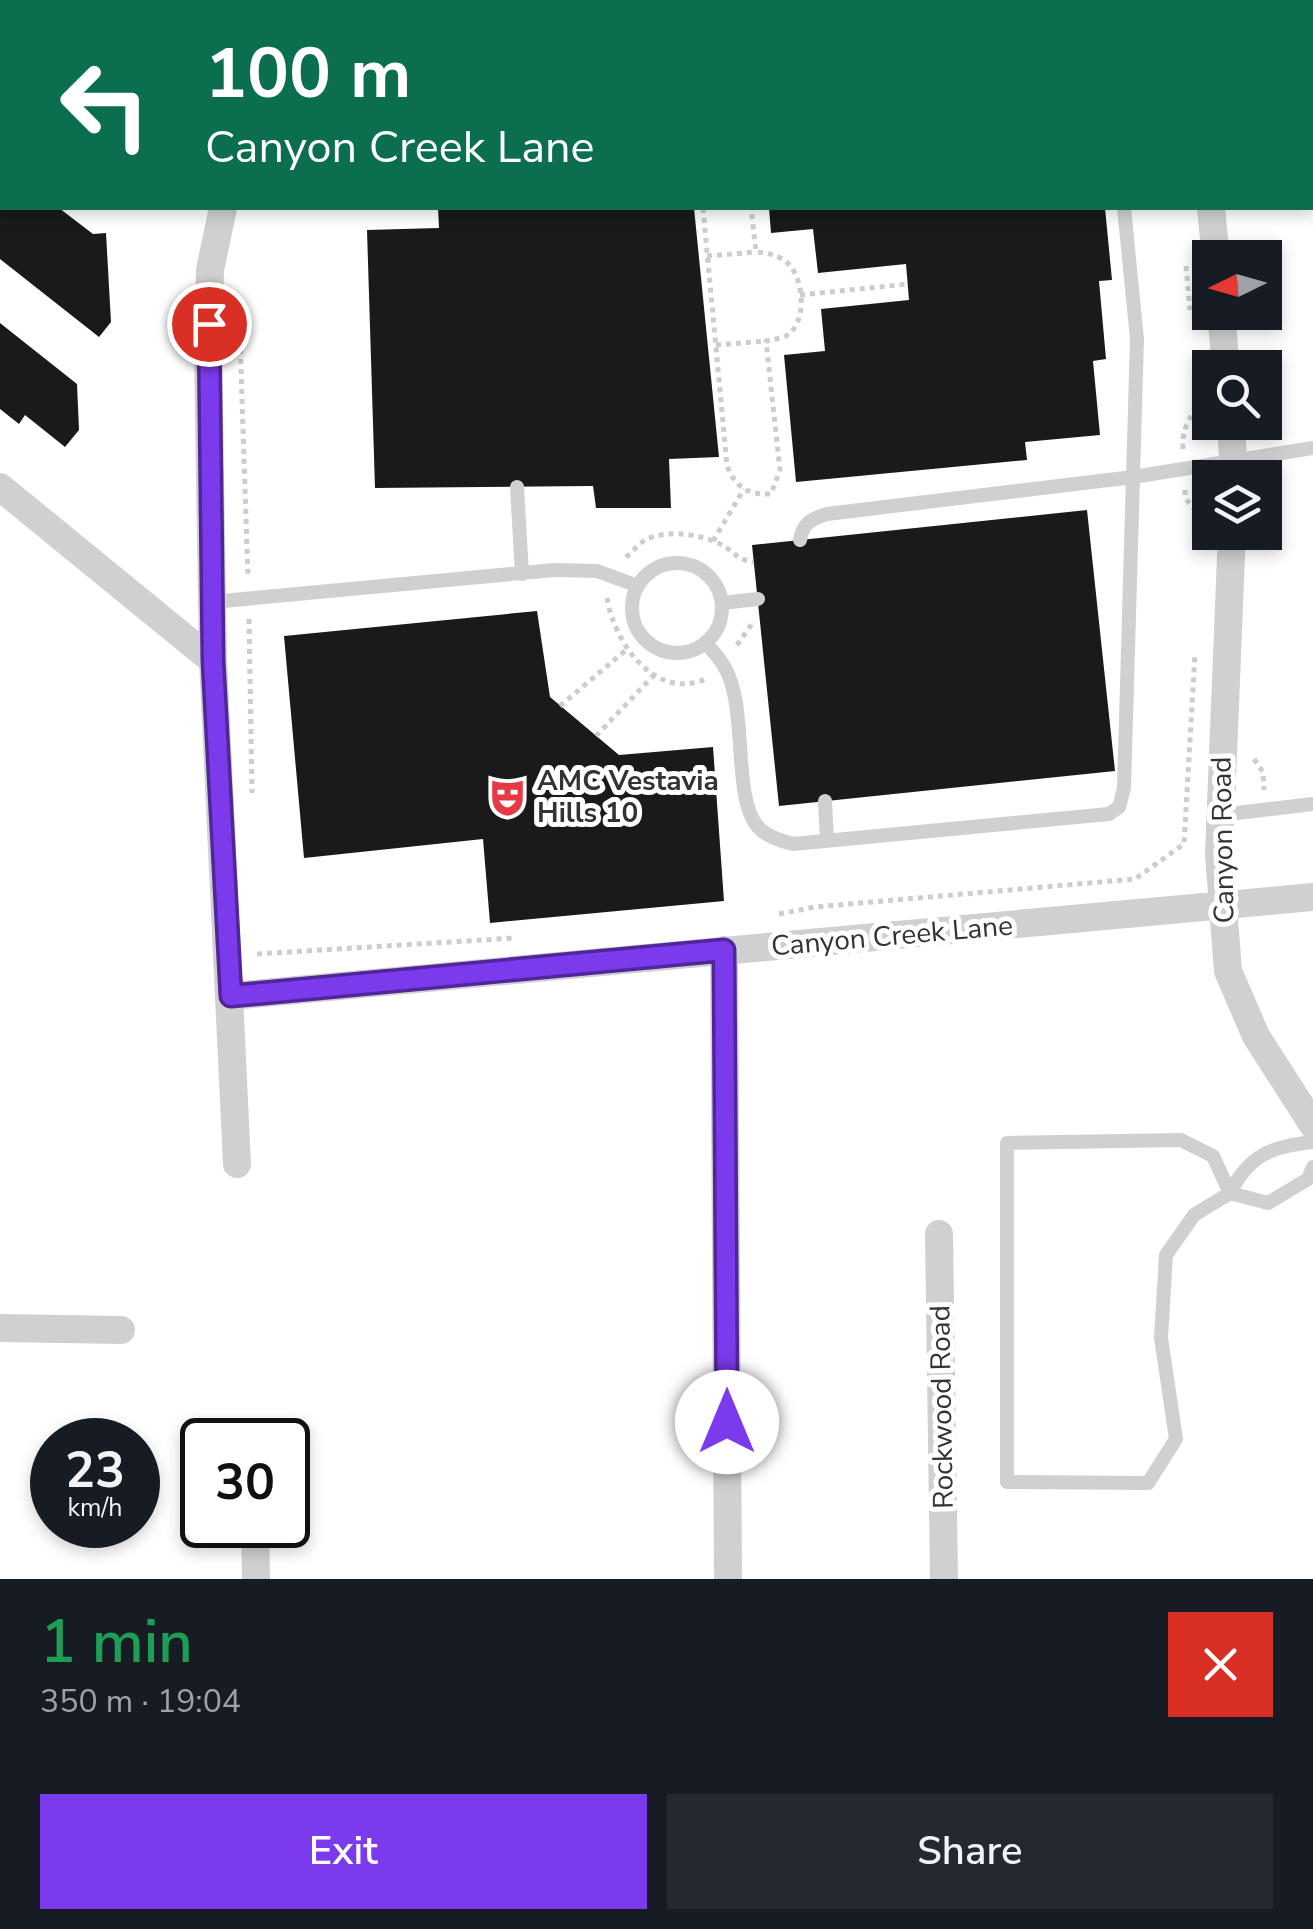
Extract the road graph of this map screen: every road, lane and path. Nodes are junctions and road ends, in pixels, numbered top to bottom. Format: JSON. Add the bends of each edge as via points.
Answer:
{"nodes":[{"id":1,"x":222,"y":210,"type":"edge"},
{"id":2,"x":702,"y":210,"type":"edge"},
{"id":3,"x":751,"y":210,"type":"edge"},
{"id":4,"x":1124,"y":210,"type":"edge"},
{"id":5,"x":1212,"y":210,"type":"edge"},
{"id":6,"x":1215,"y":240,"type":"edge"},
{"id":7,"x":756,"y":252,"type":"junction"},
{"id":8,"x":707,"y":256,"type":"junction"},
{"id":9,"x":1186,"y":266,"type":"dead end"},
{"id":10,"x":908,"y":284,"type":"dead end"},
{"id":11,"x":800,"y":295,"type":"junction"},
{"id":12,"x":1192,"y":325,"type":"dead end"},
{"id":13,"x":240,"y":330,"type":"dead end"},
{"id":14,"x":766,"y":341,"type":"junction"},
{"id":15,"x":716,"y":346,"type":"junction"},
{"id":16,"x":1192,"y":416,"type":"edge"},
{"id":17,"x":1313,"y":448,"type":"edge"},
{"id":18,"x":1268,"y":460,"type":"edge"},
{"id":19,"x":1184,"y":469,"type":"junction"},
{"id":20,"x":1192,"y":469,"type":"edge"},
{"id":21,"x":1133,"y":477,"type":"junction"},
{"id":22,"x":0,"y":487,"type":"edge"},
{"id":23,"x":517,"y":487,"type":"dead end"},
{"id":24,"x":744,"y":490,"type":"junction"},
{"id":25,"x":1192,"y":506,"type":"edge"},
{"id":26,"x":800,"y":540,"type":"dead end"},
{"id":27,"x":714,"y":542,"type":"junction"},
{"id":28,"x":1231,"y":550,"type":"edge"},
{"id":29,"x":753,"y":562,"type":"dead end"},
{"id":30,"x":522,"y":574,"type":"junction"},
{"id":31,"x":614,"y":575,"type":"junction"},
{"id":32,"x":638,"y":586,"type":"junction"},
{"id":33,"x":249,"y":599,"type":"junction"},
{"id":34,"x":758,"y":599,"type":"dead end"},
{"id":35,"x":212,"y":602,"type":"junction"},
{"id":36,"x":722,"y":603,"type":"junction"},
{"id":37,"x":759,"y":618,"type":"dead end"},
{"id":38,"x":706,"y":643,"type":"junction"},
{"id":39,"x":626,"y":650,"type":"junction"},
{"id":40,"x":1195,"y":652,"type":"dead end"},
{"id":41,"x":213,"y":661,"type":"junction"},
{"id":42,"x":723,"y":665,"type":"junction"},
{"id":43,"x":655,"y":674,"type":"junction"},
{"id":44,"x":560,"y":706,"type":"dead end"},
{"id":45,"x":596,"y":736,"type":"dead end"},
{"id":46,"x":1250,"y":754,"type":"dead end"},
{"id":47,"x":252,"y":794,"type":"dead end"},
{"id":48,"x":825,"y":801,"type":"dead end"},
{"id":49,"x":1313,"y":804,"type":"edge"},
{"id":50,"x":1264,"y":810,"type":"junction"},
{"id":51,"x":1219,"y":816,"type":"junction"},
{"id":52,"x":827,"y":841,"type":"junction"},
{"id":53,"x":1313,"y":898,"type":"edge"},
{"id":54,"x":1222,"y":906,"type":"junction"},
{"id":55,"x":775,"y":915,"type":"dead end"},
{"id":56,"x":525,"y":937,"type":"dead end"},
{"id":57,"x":255,"y":943,"type":"dead end"},
{"id":58,"x":724,"y":950,"type":"junction"},
{"id":59,"x":231,"y":996,"type":"junction"},
{"id":60,"x":1313,"y":1125,"type":"edge"},
{"id":61,"x":1313,"y":1142,"type":"edge"},
{"id":62,"x":238,"y":1164,"type":"dead end"},
{"id":63,"x":1313,"y":1168,"type":"edge"},
{"id":64,"x":1230,"y":1193,"type":"junction"},
{"id":65,"x":939,"y":1234,"type":"dead end"},
{"id":66,"x":0,"y":1328,"type":"edge"},
{"id":67,"x":120,"y":1330,"type":"dead end"},
{"id":68,"x":255,"y":1548,"type":"edge"},
{"id":69,"x":256,"y":1579,"type":"edge"},
{"id":70,"x":728,"y":1579,"type":"edge"},
{"id":71,"x":944,"y":1579,"type":"edge"}],
"edges":[{"from":1,"to":35,"type":"street","via":[[210,270],[208,336]]},
{"from":2,"to":8,"type":"path"},
{"from":3,"to":7,"type":"path"},
{"from":4,"to":21,"type":"lane","via":[[1137,339]]},
{"from":5,"to":6,"type":"street"},
{"from":7,"to":8,"type":"path"},
{"from":7,"to":11,"type":"path","via":[[791,267]]},
{"from":8,"to":15,"type":"path"},
{"from":9,"to":12,"type":"path"},
{"from":10,"to":11,"type":"path"},
{"from":11,"to":14,"type":"path","via":[[796,326]]},
{"from":13,"to":33,"type":"path"},
{"from":14,"to":15,"type":"path"},
{"from":14,"to":24,"type":"path","via":[[780,470],[771,494]]},
{"from":15,"to":24,"type":"path","via":[[727,466]]},
{"from":16,"to":19,"type":"path","via":[[1182,432]]},
{"from":17,"to":18,"type":"lane"},
{"from":19,"to":20,"type":"lane"},
{"from":19,"to":21,"type":"lane"},
{"from":19,"to":25,"type":"path","via":[[1185,498]]},
{"from":21,"to":26,"type":"lane","via":[[827,514],[811,519]]},
{"from":21,"to":52,"type":"lane","via":[[1119,807],[1109,814]]},
{"from":22,"to":41,"type":"street"},
{"from":23,"to":30,"type":"lane"},
{"from":24,"to":27,"type":"path"},
{"from":27,"to":29,"type":"path","via":[[736,559]]},
{"from":27,"to":31,"type":"path","via":[[691,535],[645,540]]},
{"from":28,"to":51,"type":"street","name":"Canyon Road"},
{"from":30,"to":31,"type":"lane"},
{"from":30,"to":33,"type":"lane"},
{"from":31,"to":32,"type":"lane"},
{"from":31,"to":39,"type":"path","via":[[609,613]]},
{"from":32,"to":36,"type":"lane","via":[[655,568],[684,562],[710,576]]},
{"from":32,"to":38,"type":"lane","via":[[633,619],[650,644],[678,654]]},
{"from":33,"to":35,"type":"lane"},
{"from":33,"to":47,"type":"path"},
{"from":34,"to":36,"type":"lane"},
{"from":35,"to":41,"type":"street"},
{"from":36,"to":38,"type":"lane","via":[[722,618]]},
{"from":37,"to":42,"type":"path"},
{"from":38,"to":42,"type":"lane"},
{"from":39,"to":43,"type":"path"},
{"from":39,"to":44,"type":"path"},
{"from":40,"to":55,"type":"path","via":[[1184,844],[1135,879]]},
{"from":41,"to":59,"type":"street"},
{"from":42,"to":43,"type":"path","via":[[700,682]]},
{"from":42,"to":52,"type":"lane","via":[[757,827],[793,844]]},
{"from":43,"to":45,"type":"path"},
{"from":46,"to":50,"type":"path","via":[[1263,772]]},
{"from":48,"to":52,"type":"lane"},
{"from":49,"to":50,"type":"lane"},
{"from":50,"to":51,"type":"lane"},
{"from":51,"to":54,"type":"street","name":"Canyon Road"},
{"from":53,"to":54,"type":"street","name":"Canyon Creek Lane"},
{"from":54,"to":58,"type":"street","name":"Canyon Creek Lane"},
{"from":54,"to":60,"type":"street","name":"Canyon Road","via":[[1228,971],[1256,1036]]},
{"from":56,"to":57,"type":"path","via":[[257,955]]},
{"from":58,"to":59,"type":"street","name":"Canyon Creek Lane"},
{"from":58,"to":70,"type":"street"},
{"from":59,"to":62,"type":"street"},
{"from":61,"to":64,"type":"lane","via":[[1280,1145],[1242,1170]]},
{"from":63,"to":64,"type":"lane","via":[[1308,1179],[1268,1203]]},
{"from":64,"to":64,"type":"lane","via":[[1213,1156],[1182,1140],[1007,1143],[1007,1482],[1148,1483],[1176,1439],[1161,1338],[1166,1255],[1194,1215]]},
{"from":65,"to":71,"type":"street","name":"Rockwood Road"},
{"from":66,"to":67,"type":"street"},
{"from":68,"to":69,"type":"street"}]}
